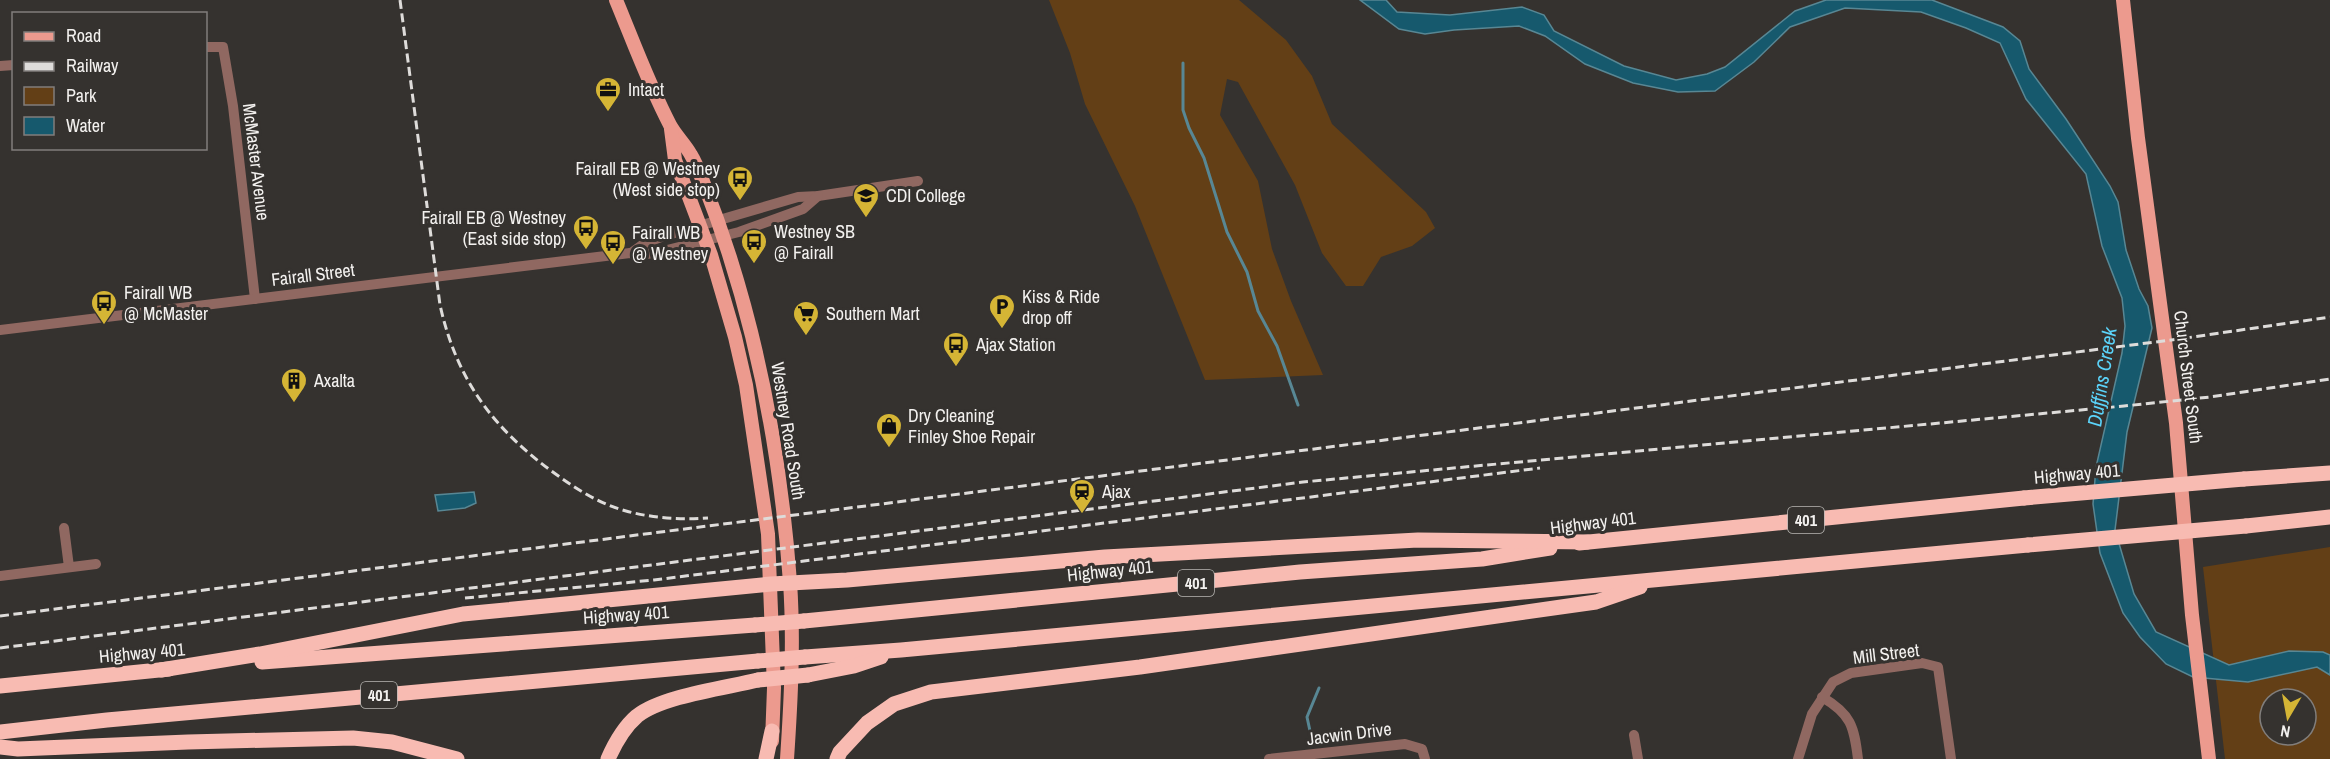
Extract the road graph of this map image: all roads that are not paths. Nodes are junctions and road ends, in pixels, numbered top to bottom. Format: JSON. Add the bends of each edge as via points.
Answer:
{"nodes":[{"id":1,"x":616,"y":0,"type":"edge"},
{"id":2,"x":2123,"y":0,"type":"edge"},
{"id":3,"x":207,"y":47,"type":"edge"},
{"id":4,"x":671,"y":127,"type":"junction"},
{"id":5,"x":918,"y":181,"type":"dead end"},
{"id":6,"x":818,"y":196,"type":"junction"},
{"id":7,"x":718,"y":221,"type":"junction"},
{"id":8,"x":701,"y":226,"type":"junction"},
{"id":9,"x":723,"y":236,"type":"junction"},
{"id":10,"x":706,"y":240,"type":"junction"},
{"id":11,"x":630,"y":253,"type":"junction"},
{"id":12,"x":255,"y":299,"type":"junction"},
{"id":13,"x":0,"y":330,"type":"edge"},
{"id":14,"x":2330,"y":473,"type":"edge"},
{"id":15,"x":2330,"y":517,"type":"edge"},
{"id":16,"x":64,"y":528,"type":"dead end"},
{"id":17,"x":1588,"y":542,"type":"junction"},
{"id":18,"x":96,"y":564,"type":"dead end"},
{"id":19,"x":69,"y":567,"type":"junction"},
{"id":20,"x":0,"y":576,"type":"edge"},
{"id":21,"x":1660,"y":580,"type":"junction"},
{"id":22,"x":790,"y":583,"type":"junction"},
{"id":23,"x":771,"y":584,"type":"junction"},
{"id":24,"x":901,"y":650,"type":"junction"},
{"id":25,"x":161,"y":670,"type":"junction"},
{"id":26,"x":0,"y":686,"type":"edge"},
{"id":27,"x":1822,"y":697,"type":"junction"},
{"id":28,"x":772,"y":731,"type":"junction"},
{"id":29,"x":0,"y":732,"type":"edge"},
{"id":30,"x":1634,"y":735,"type":"dead end"},
{"id":31,"x":0,"y":747,"type":"edge"},
{"id":32,"x":457,"y":759,"type":"edge"},
{"id":33,"x":608,"y":759,"type":"edge"},
{"id":34,"x":766,"y":759,"type":"edge"},
{"id":35,"x":771,"y":759,"type":"edge"},
{"id":36,"x":787,"y":759,"type":"edge"},
{"id":37,"x":837,"y":759,"type":"edge"},
{"id":38,"x":1269,"y":759,"type":"edge"},
{"id":39,"x":1425,"y":759,"type":"edge"},
{"id":40,"x":1638,"y":759,"type":"edge"},
{"id":41,"x":1798,"y":759,"type":"edge"},
{"id":42,"x":1858,"y":759,"type":"edge"},
{"id":43,"x":1951,"y":759,"type":"edge"},
{"id":44,"x":2209,"y":759,"type":"edge"}],
"edges":[{"from":1,"to":4,"type":"main road","name":"Westney Road South"},
{"from":2,"to":44,"type":"main road","name":"Church Street South","via":[[2171,375]]},
{"from":3,"to":12,"type":"street","name":"McMaster Avenue","via":[[222,47],[233,106]]},
{"from":4,"to":7,"type":"main road","name":"Westney Road South","via":[[692,155]]},
{"from":4,"to":8,"type":"main road","name":"Westney Road South","via":[[675,160]]},
{"from":5,"to":6,"type":"street","name":"Fairall Street"},
{"from":6,"to":7,"type":"street","name":"Fairall Street","via":[[798,197]]},
{"from":6,"to":9,"type":"street","name":"Fairall Street","via":[[803,209]]},
{"from":7,"to":8,"type":"street","name":"Fairall Street"},
{"from":7,"to":9,"type":"main road","name":"Westney Road South"},
{"from":8,"to":10,"type":"main road","name":"Westney Road South"},
{"from":8,"to":11,"type":"street","name":"Fairall Street","via":[[645,243]]},
{"from":9,"to":10,"type":"street","name":"Fairall Street"},
{"from":9,"to":22,"type":"main road","name":"Westney Road South","via":[[744,302],[772,429]]},
{"from":10,"to":11,"type":"street","name":"Fairall Street","via":[[647,254]]},
{"from":10,"to":23,"type":"main road","name":"Westney Road South","via":[[746,385],[768,534]]},
{"from":11,"to":12,"type":"street","name":"Fairall Street"},
{"from":12,"to":13,"type":"street","name":"Fairall Street"},
{"from":14,"to":17,"type":"highway","name":"Highway 401","number":"401","bridge":true,"via":[[2024,498]]},
{"from":15,"to":21,"type":"highway","number":"401","bridge":true},
{"from":16,"to":19,"type":"street"},
{"from":17,"to":22,"type":"highway","via":[[1418,540],[1105,557]]},
{"from":17,"to":25,"type":"highway","name":"Highway 401","number":"401","bridge":true,"via":[[1482,560],[1300,572],[804,621]]},
{"from":18,"to":19,"type":"street"},
{"from":19,"to":20,"type":"street"},
{"from":21,"to":24,"type":"highway","number":"401"},
{"from":21,"to":37,"type":"highway","via":[[1596,603],[931,692],[894,704],[867,723]]},
{"from":22,"to":23,"type":"highway"},
{"from":22,"to":36,"type":"main road","name":"Westney Road South"},
{"from":23,"to":25,"type":"highway","via":[[463,614]]},
{"from":23,"to":28,"type":"main road","name":"Westney Road South"},
{"from":24,"to":29,"type":"highway","number":"401","bridge":true},
{"from":24,"to":33,"type":"highway","bridge":true,"via":[[854,666],[758,680],[661,703],[626,726]]},
{"from":25,"to":26,"type":"highway","name":"Highway 401","number":"401"},
{"from":27,"to":41,"type":"street","name":"Mill Street","via":[[1812,714]]},
{"from":27,"to":42,"type":"street","via":[[1840,708],[1851,722]]},
{"from":27,"to":43,"type":"street","name":"Mill Street","via":[[1833,682],[1851,673],[1923,663],[1938,667]]},
{"from":28,"to":34,"type":"highway"},
{"from":28,"to":35,"type":"main road","name":"Westney Road South"},
{"from":30,"to":40,"type":"street"},
{"from":31,"to":32,"type":"highway","via":[[353,738],[392,742]]},
{"from":38,"to":39,"type":"street","name":"Jacwin Drive","via":[[1405,744],[1422,749]]}]}
